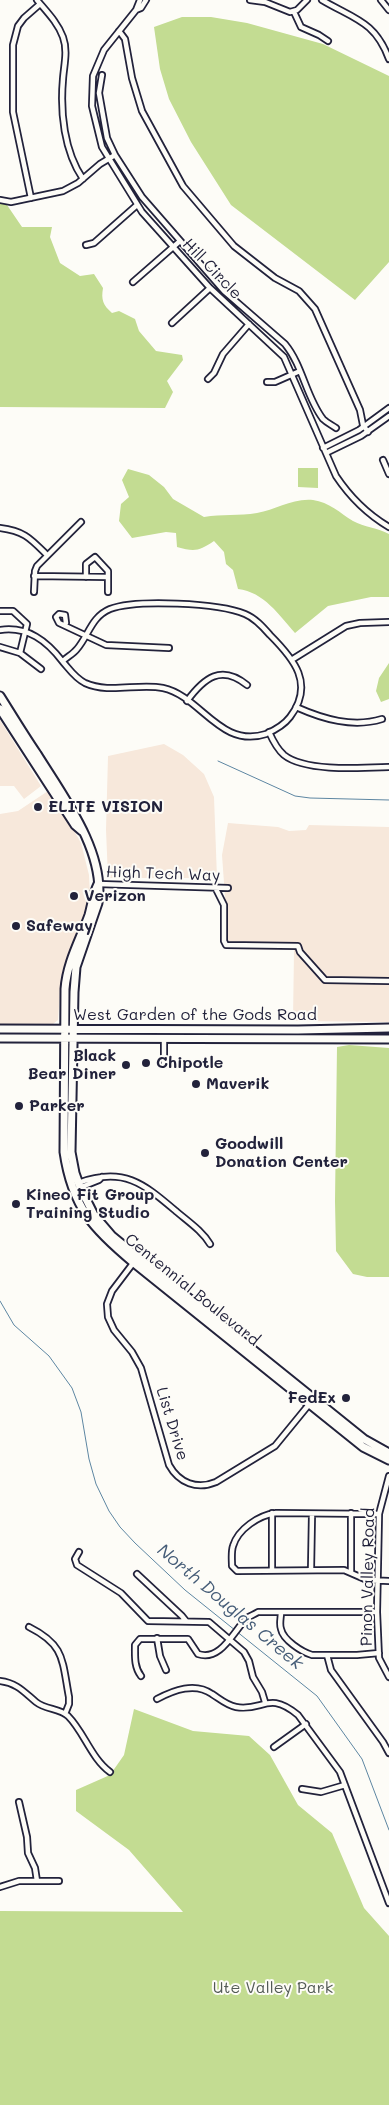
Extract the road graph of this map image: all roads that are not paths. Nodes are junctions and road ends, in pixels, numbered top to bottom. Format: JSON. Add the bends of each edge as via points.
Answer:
{"nodes":[{"id":1,"x":140,"y":0,"type":"edge"},
{"id":2,"x":146,"y":0,"type":"edge"},
{"id":3,"x":250,"y":0,"type":"edge"},
{"id":4,"x":307,"y":0,"type":"edge"},
{"id":5,"x":322,"y":0,"type":"edge"},
{"id":6,"x":381,"y":0,"type":"edge"},
{"id":7,"x":264,"y":1,"type":"edge"},
{"id":8,"x":38,"y":2,"type":"edge"},
{"id":9,"x":136,"y":10,"type":"junction"},
{"id":10,"x":389,"y":10,"type":"edge"},
{"id":11,"x":294,"y":12,"type":"junction"},
{"id":12,"x":119,"y":31,"type":"junction"},
{"id":13,"x":328,"y":41,"type":"dead end"},
{"id":14,"x":389,"y":59,"type":"edge"},
{"id":15,"x":102,"y":76,"type":"dead end"},
{"id":16,"x":116,"y":155,"type":"junction"},
{"id":17,"x":108,"y":160,"type":"junction"},
{"id":18,"x":83,"y":178,"type":"junction"},
{"id":19,"x":31,"y":198,"type":"junction"},
{"id":20,"x":0,"y":200,"type":"edge"},
{"id":21,"x":138,"y":206,"type":"junction"},
{"id":22,"x":180,"y":241,"type":"junction"},
{"id":23,"x":86,"y":245,"type":"dead end"},
{"id":24,"x":173,"y":247,"type":"junction"},
{"id":25,"x":133,"y":282,"type":"dead end"},
{"id":26,"x":210,"y":288,"type":"junction"},
{"id":27,"x":172,"y":323,"type":"dead end"},
{"id":28,"x":249,"y":324,"type":"junction"},
{"id":29,"x":300,"y":371,"type":"junction"},
{"id":30,"x":293,"y":374,"type":"junction"},
{"id":31,"x":208,"y":379,"type":"dead end"},
{"id":32,"x":267,"y":382,"type":"dead end"},
{"id":33,"x":389,"y":408,"type":"edge"},
{"id":34,"x":389,"y":416,"type":"edge"},
{"id":35,"x":364,"y":427,"type":"junction"},
{"id":36,"x":336,"y":428,"type":"dead end"},
{"id":37,"x":368,"y":432,"type":"junction"},
{"id":38,"x":323,"y":448,"type":"junction"},
{"id":39,"x":326,"y":453,"type":"junction"},
{"id":40,"x":383,"y":460,"type":"dead end"},
{"id":41,"x":389,"y":474,"type":"edge"},
{"id":42,"x":81,"y":522,"type":"dead end"},
{"id":43,"x":389,"y":527,"type":"edge"},
{"id":44,"x":0,"y":528,"type":"edge"},
{"id":45,"x":46,"y":554,"type":"junction"},
{"id":46,"x":34,"y":576,"type":"junction"},
{"id":47,"x":86,"y":577,"type":"junction"},
{"id":48,"x":108,"y":577,"type":"junction"},
{"id":49,"x":34,"y":592,"type":"dead end"},
{"id":50,"x":108,"y":592,"type":"dead end"},
{"id":51,"x":0,"y":611,"type":"edge"},
{"id":52,"x":389,"y":622,"type":"edge"},
{"id":53,"x":64,"y":626,"type":"dead end"},
{"id":54,"x":0,"y":630,"type":"edge"},
{"id":55,"x":26,"y":631,"type":"junction"},
{"id":56,"x":84,"y":636,"type":"junction"},
{"id":57,"x":0,"y":647,"type":"edge"},
{"id":58,"x":169,"y":648,"type":"dead end"},
{"id":59,"x":20,"y":653,"type":"junction"},
{"id":60,"x":293,"y":659,"type":"junction"},
{"id":61,"x":63,"y":661,"type":"junction"},
{"id":62,"x":41,"y":669,"type":"dead end"},
{"id":63,"x":247,"y":684,"type":"dead end"},
{"id":64,"x":0,"y":696,"type":"edge"},
{"id":65,"x":187,"y":701,"type":"junction"},
{"id":66,"x":296,"y":707,"type":"junction"},
{"id":67,"x":0,"y":709,"type":"edge"},
{"id":68,"x":382,"y":719,"type":"dead end"},
{"id":69,"x":269,"y":732,"type":"junction"},
{"id":70,"x":389,"y":767,"type":"edge"},
{"id":71,"x":82,"y":830,"type":"junction"},
{"id":72,"x":98,"y":884,"type":"junction"},
{"id":73,"x":215,"y":887,"type":"junction"},
{"id":74,"x":228,"y":888,"type":"dead end"},
{"id":75,"x":389,"y":981,"type":"edge"},
{"id":76,"x":389,"y":1028,"type":"edge"},
{"id":77,"x":0,"y":1029,"type":"edge"},
{"id":78,"x":65,"y":1029,"type":"junction"},
{"id":79,"x":73,"y":1029,"type":"junction"},
{"id":80,"x":298,"y":1030,"type":"junction"},
{"id":81,"x":0,"y":1038,"type":"edge"},
{"id":82,"x":65,"y":1038,"type":"junction"},
{"id":83,"x":73,"y":1038,"type":"junction"},
{"id":84,"x":164,"y":1038,"type":"junction"},
{"id":85,"x":226,"y":1038,"type":"junction"},
{"id":86,"x":389,"y":1039,"type":"edge"},
{"id":87,"x":164,"y":1065,"type":"dead end"},
{"id":88,"x":76,"y":1186,"type":"junction"},
{"id":89,"x":210,"y":1244,"type":"dead end"},
{"id":90,"x":136,"y":1260,"type":"junction"},
{"id":91,"x":311,"y":1401,"type":"junction"},
{"id":92,"x":389,"y":1454,"type":"edge"},
{"id":93,"x":389,"y":1460,"type":"edge"},
{"id":94,"x":389,"y":1476,"type":"edge"},
{"id":95,"x":272,"y":1514,"type":"junction"},
{"id":96,"x":312,"y":1514,"type":"junction"},
{"id":97,"x":351,"y":1514,"type":"junction"},
{"id":98,"x":379,"y":1514,"type":"junction"},
{"id":99,"x":79,"y":1552,"type":"dead end"},
{"id":100,"x":272,"y":1570,"type":"junction"},
{"id":101,"x":311,"y":1570,"type":"junction"},
{"id":102,"x":351,"y":1572,"type":"junction"},
{"id":103,"x":137,"y":1574,"type":"dead end"},
{"id":104,"x":378,"y":1580,"type":"junction"},
{"id":105,"x":389,"y":1581,"type":"edge"},
{"id":106,"x":281,"y":1612,"type":"junction"},
{"id":107,"x":377,"y":1612,"type":"junction"},
{"id":108,"x":186,"y":1621,"type":"junction"},
{"id":109,"x":29,"y":1627,"type":"dead end"},
{"id":110,"x":157,"y":1638,"type":"junction"},
{"id":111,"x":231,"y":1640,"type":"junction"},
{"id":112,"x":379,"y":1653,"type":"junction"},
{"id":113,"x":328,"y":1655,"type":"junction"},
{"id":114,"x":166,"y":1670,"type":"dead end"},
{"id":115,"x":141,"y":1676,"type":"dead end"},
{"id":116,"x":389,"y":1677,"type":"edge"},
{"id":117,"x":0,"y":1681,"type":"edge"},
{"id":118,"x":157,"y":1699,"type":"dead end"},
{"id":119,"x":265,"y":1702,"type":"junction"},
{"id":120,"x":65,"y":1714,"type":"junction"},
{"id":121,"x":306,"y":1724,"type":"junction"},
{"id":122,"x":274,"y":1748,"type":"dead end"},
{"id":123,"x":389,"y":1753,"type":"edge"},
{"id":124,"x":110,"y":1772,"type":"dead end"},
{"id":125,"x":345,"y":1785,"type":"junction"},
{"id":126,"x":302,"y":1788,"type":"dead end"},
{"id":127,"x":19,"y":1802,"type":"dead end"},
{"id":128,"x":37,"y":1881,"type":"junction"},
{"id":129,"x":59,"y":1881,"type":"dead end"},
{"id":130,"x":0,"y":1887,"type":"edge"},
{"id":131,"x":389,"y":1903,"type":"edge"}],
"edges":[{"from":1,"to":9,"type":"street","name":"Hill Circle"},
{"from":2,"to":9,"type":"street","name":"Hill Circle"},
{"from":3,"to":7,"type":"street"},
{"from":4,"to":11,"type":"street"},
{"from":5,"to":14,"type":"street","via":[[371,28]]},
{"from":6,"to":10,"type":"street"},
{"from":7,"to":11,"type":"street"},
{"from":8,"to":18,"type":"street","via":[[58,25],[64,38],[62,115],[73,162]]},
{"from":8,"to":19,"type":"street","via":[[18,26],[13,44],[13,112]]},
{"from":9,"to":12,"type":"street","name":"Hill Circle"},
{"from":11,"to":13,"type":"street","via":[[301,27]]},
{"from":12,"to":17,"type":"street","name":"Hill Circle","via":[[98,61],[91,90],[99,140]]},
{"from":12,"to":35,"type":"street","via":[[125,39],[142,111],[183,186],[234,246],[310,302],[360,410]]},
{"from":15,"to":16,"type":"street","name":"Hill Circle","via":[[99,93],[102,117],[107,138]]},
{"from":16,"to":17,"type":"street"},
{"from":16,"to":22,"type":"street","name":"Hill Circle","via":[[142,197]]},
{"from":17,"to":18,"type":"street"},
{"from":17,"to":21,"type":"street","name":"Hill Circle"},
{"from":18,"to":19,"type":"street","via":[[63,191]]},
{"from":19,"to":20,"type":"street","via":[[11,202]]},
{"from":21,"to":23,"type":"street","via":[[94,243]]},
{"from":21,"to":24,"type":"street","name":"Hill Circle"},
{"from":22,"to":24,"type":"street"},
{"from":22,"to":29,"type":"street","name":"Hill Circle","via":[[224,291],[284,344]]},
{"from":24,"to":25,"type":"street"},
{"from":24,"to":26,"type":"street","name":"Hill Circle"},
{"from":26,"to":27,"type":"street"},
{"from":26,"to":28,"type":"street","name":"Hill Circle"},
{"from":28,"to":30,"type":"street","name":"Hill Circle","via":[[281,353]]},
{"from":28,"to":31,"type":"street","via":[[223,354]]},
{"from":29,"to":30,"type":"street"},
{"from":29,"to":36,"type":"street","name":"Hill Circle","via":[[323,418]]},
{"from":30,"to":32,"type":"street"},
{"from":30,"to":38,"type":"street","name":"Hill Circle"},
{"from":33,"to":35,"type":"street"},
{"from":34,"to":37,"type":"street"},
{"from":35,"to":37,"type":"street"},
{"from":35,"to":38,"type":"street"},
{"from":37,"to":39,"type":"street"},
{"from":38,"to":39,"type":"street","name":"Hill Circle"},
{"from":39,"to":43,"type":"street","name":"Hill Circle","via":[[346,491]]},
{"from":40,"to":41,"type":"street"},
{"from":42,"to":45,"type":"street"},
{"from":44,"to":45,"type":"street","via":[[26,535]]},
{"from":45,"to":46,"type":"street"},
{"from":46,"to":47,"type":"street"},
{"from":46,"to":49,"type":"street"},
{"from":47,"to":48,"type":"street"},
{"from":47,"to":48,"type":"street","via":[[86,564],[95,556],[108,571]]},
{"from":48,"to":50,"type":"street"},
{"from":51,"to":55,"type":"street","via":[[15,612],[26,624]]},
{"from":52,"to":60,"type":"street","via":[[346,626]]},
{"from":53,"to":56,"type":"street"},
{"from":54,"to":55,"type":"street"},
{"from":55,"to":59,"type":"street"},
{"from":55,"to":61,"type":"street","via":[[47,643]]},
{"from":56,"to":58,"type":"street","via":[[110,646]]},
{"from":56,"to":60,"type":"street","via":[[94,620],[111,609],[188,604],[247,614]]},
{"from":56,"to":61,"type":"street"},
{"from":57,"to":59,"type":"street"},
{"from":59,"to":62,"type":"street"},
{"from":60,"to":66,"type":"street","via":[[301,685]]},
{"from":61,"to":65,"type":"street","via":[[75,676],[90,685],[164,688]]},
{"from":63,"to":65,"type":"street","via":[[234,676],[212,676]]},
{"from":64,"to":71,"type":"main road","name":"Centennial Boulevard","via":[[80,821]]},
{"from":65,"to":69,"type":"street","via":[[234,733],[250,736]]},
{"from":66,"to":68,"type":"street","via":[[330,720],[365,723]]},
{"from":66,"to":69,"type":"street","via":[[286,722]]},
{"from":67,"to":71,"type":"main road","name":"Centennial Boulevard","via":[[75,825]]},
{"from":69,"to":70,"type":"street","via":[[283,754],[300,763],[342,768]]},
{"from":71,"to":72,"type":"main road","name":"Centennial Boulevard","via":[[94,857]]},
{"from":72,"to":73,"type":"street","name":"High Tech Way"},
{"from":72,"to":78,"type":"main road","name":"Centennial Boulevard","via":[[68,969]]},
{"from":72,"to":79,"type":"main road","name":"Centennial Boulevard","via":[[97,910],[76,967]]},
{"from":73,"to":74,"type":"street","name":"High Tech Way"},
{"from":73,"to":75,"type":"street","via":[[224,905],[226,945],[298,946],[325,980]]},
{"from":76,"to":80,"type":"main road","name":"West Garden of the Gods Road"},
{"from":77,"to":78,"type":"main road","name":"West Garden of the Gods Road"},
{"from":78,"to":79,"type":"main road","name":"West Garden of the Gods Road"},
{"from":78,"to":82,"type":"main road","name":"Centennial Boulevard"},
{"from":79,"to":80,"type":"main road","name":"West Garden of the Gods Road"},
{"from":79,"to":83,"type":"main road","name":"Centennial Boulevard"},
{"from":80,"to":85,"type":"main road","via":[[291,1035]]},
{"from":81,"to":82,"type":"main road","name":"West Garden of the Gods Road"},
{"from":82,"to":83,"type":"main road","name":"West Garden of the Gods Road"},
{"from":82,"to":88,"type":"main road","name":"Centennial Boulevard","via":[[64,1152]]},
{"from":83,"to":84,"type":"main road","name":"West Garden of the Gods Road"},
{"from":83,"to":88,"type":"main road","name":"Centennial Boulevard","via":[[71,1152]]},
{"from":84,"to":85,"type":"main road","name":"West Garden of the Gods Road"},
{"from":84,"to":87,"type":"street"},
{"from":85,"to":86,"type":"main road","name":"West Garden of the Gods Road"},
{"from":88,"to":89,"type":"street","via":[[102,1177],[120,1177],[144,1185],[201,1231]]},
{"from":88,"to":90,"type":"main road","name":"Centennial Boulevard","via":[[102,1226]]},
{"from":90,"to":91,"type":"main road","name":"Centennial Boulevard"},
{"from":90,"to":91,"type":"street","name":"List Drive","via":[[112,1291],[107,1304],[108,1317],[140,1366],[169,1466],[178,1478],[194,1485],[216,1482],[275,1446]]},
{"from":91,"to":92,"type":"main road","name":"Centennial Boulevard"},
{"from":91,"to":93,"type":"main road","name":"Centennial Boulevard","via":[[363,1447]]},
{"from":94,"to":98,"type":"street","name":"Pinon Valley Road"},
{"from":95,"to":96,"type":"street"},
{"from":95,"to":100,"type":"street"},
{"from":95,"to":100,"type":"street","via":[[261,1517],[237,1537],[232,1551],[232,1566],[237,1571]]},
{"from":96,"to":97,"type":"street"},
{"from":96,"to":101,"type":"street"},
{"from":97,"to":98,"type":"street"},
{"from":97,"to":102,"type":"street"},
{"from":98,"to":104,"type":"street","name":"Pinon Valley Road"},
{"from":99,"to":108,"type":"street","via":[[75,1559],[77,1565],[121,1592],[148,1621]]},
{"from":100,"to":101,"type":"street"},
{"from":101,"to":102,"type":"street"},
{"from":102,"to":104,"type":"street","via":[[367,1580]]},
{"from":103,"to":108,"type":"street"},
{"from":104,"to":105,"type":"street"},
{"from":104,"to":107,"type":"street","name":"Pinon Valley Road"},
{"from":106,"to":107,"type":"street"},
{"from":106,"to":111,"type":"street","via":[[258,1612],[248,1618]]},
{"from":106,"to":113,"type":"street","via":[[281,1631],[287,1639],[306,1653]]},
{"from":107,"to":112,"type":"street","name":"Pinon Valley Road"},
{"from":108,"to":111,"type":"street","via":[[209,1622]]},
{"from":109,"to":120,"type":"street","via":[[52,1642],[61,1655],[69,1696]]},
{"from":110,"to":111,"type":"street","via":[[188,1638],[198,1654],[204,1656],[221,1650]]},
{"from":110,"to":114,"type":"street"},
{"from":110,"to":115,"type":"street","via":[[140,1639],[135,1645]]},
{"from":111,"to":119,"type":"street","via":[[247,1656]]},
{"from":112,"to":113,"type":"street"},
{"from":112,"to":116,"type":"street","name":"Pinon Valley Road"},
{"from":113,"to":123,"type":"street","via":[[330,1670]]},
{"from":117,"to":120,"type":"street","via":[[16,1685],[39,1704]]},
{"from":118,"to":119,"type":"street","via":[[183,1689],[197,1688],[209,1691],[235,1707]]},
{"from":119,"to":121,"type":"street","via":[[289,1708]]},
{"from":120,"to":124,"type":"street"},
{"from":121,"to":122,"type":"street"},
{"from":121,"to":125,"type":"street","via":[[338,1768]]},
{"from":125,"to":126,"type":"street","via":[[321,1792]]},
{"from":125,"to":131,"type":"street"},
{"from":127,"to":128,"type":"street","via":[[28,1853]]},
{"from":128,"to":129,"type":"street"},
{"from":128,"to":130,"type":"street","via":[[14,1882]]}]}
